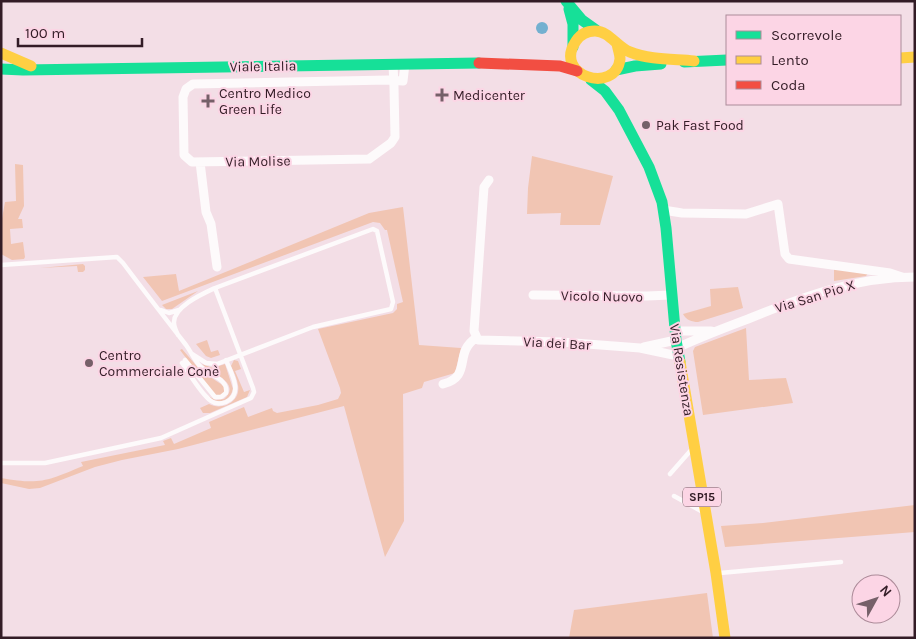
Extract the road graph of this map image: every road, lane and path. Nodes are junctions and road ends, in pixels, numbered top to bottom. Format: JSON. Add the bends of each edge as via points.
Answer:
{"nodes":[{"id":1,"x":567,"y":3,"type":"edge"},
{"id":2,"x":596,"y":30,"type":"junction"},
{"id":3,"x":617,"y":44,"type":"junction"},
{"id":4,"x":572,"y":47,"type":"junction"},
{"id":5,"x":1,"y":53,"type":"edge"},
{"id":6,"x":915,"y":57,"type":"edge"},
{"id":7,"x":901,"y":58,"type":"edge"},
{"id":8,"x":726,"y":60,"type":"edge"},
{"id":9,"x":694,"y":61,"type":"junction"},
{"id":10,"x":484,"y":63,"type":"junction"},
{"id":11,"x":399,"y":64,"type":"junction"},
{"id":12,"x":245,"y":66,"type":"junction"},
{"id":13,"x":1,"y":69,"type":"edge"},
{"id":14,"x":42,"y":69,"type":"junction"},
{"id":15,"x":615,"y":70,"type":"junction"},
{"id":16,"x":577,"y":71,"type":"junction"},
{"id":17,"x":591,"y":80,"type":"junction"},
{"id":18,"x":394,"y":81,"type":"junction"},
{"id":19,"x":246,"y":84,"type":"junction"},
{"id":20,"x":619,"y":110,"type":"junction"},
{"id":21,"x":200,"y":162,"type":"junction"},
{"id":22,"x":489,"y":180,"type":"dead end"},
{"id":23,"x":663,"y":210,"type":"junction"},
{"id":24,"x":1,"y":259,"type":"edge"},
{"id":25,"x":1,"y":265,"type":"edge"},
{"id":26,"x":9,"y":265,"type":"junction"},
{"id":27,"x":218,"y":267,"type":"dead end"},
{"id":28,"x":902,"y":277,"type":"junction"},
{"id":29,"x":915,"y":277,"type":"edge"},
{"id":30,"x":215,"y":288,"type":"junction"},
{"id":31,"x":533,"y":295,"type":"dead end"},
{"id":32,"x":671,"y":295,"type":"junction"},
{"id":33,"x":158,"y":308,"type":"junction"},
{"id":34,"x":180,"y":309,"type":"junction"},
{"id":35,"x":718,"y":330,"type":"junction"},
{"id":36,"x":178,"y":335,"type":"junction"},
{"id":37,"x":476,"y":338,"type":"junction"},
{"id":38,"x":677,"y":344,"type":"junction"},
{"id":39,"x":640,"y":348,"type":"junction"},
{"id":40,"x":192,"y":354,"type":"junction"},
{"id":41,"x":240,"y":355,"type":"junction"},
{"id":42,"x":226,"y":360,"type":"junction"},
{"id":43,"x":443,"y":384,"type":"dead end"},
{"id":44,"x":694,"y":447,"type":"junction"},
{"id":45,"x":1,"y":463,"type":"edge"},
{"id":46,"x":670,"y":474,"type":"dead end"},
{"id":47,"x":674,"y":496,"type":"dead end"},
{"id":48,"x":704,"y":512,"type":"junction"},
{"id":49,"x":841,"y":562,"type":"dead end"},
{"id":50,"x":716,"y":573,"type":"junction"},
{"id":51,"x":725,"y":638,"type":"edge"}],
"edges":[{"from":1,"to":2,"type":"main road"},
{"from":1,"to":4,"type":"main road","via":[[573,24]]},
{"from":2,"to":3,"type":"main road","via":[[608,34]]},
{"from":2,"to":4,"type":"main road","via":[[584,33]]},
{"from":3,"to":9,"type":"main road","via":[[635,54]]},
{"from":3,"to":15,"type":"main road","via":[[620,62]]},
{"from":4,"to":10,"type":"main road","via":[[550,58]]},
{"from":4,"to":16,"type":"main road","via":[[571,58]]},
{"from":5,"to":14,"type":"main road","name":"Viale Italia"},
{"from":6,"to":7,"type":"main road"},
{"from":8,"to":9,"type":"main road"},
{"from":9,"to":15,"type":"main road"},
{"from":10,"to":11,"type":"main road","name":"Viale Italia"},
{"from":10,"to":16,"type":"main road","via":[[560,66]]},
{"from":11,"to":12,"type":"main road","name":"Viale Italia"},
{"from":11,"to":18,"type":"street"},
{"from":12,"to":14,"type":"main road","name":"Viale Italia"},
{"from":12,"to":19,"type":"street"},
{"from":13,"to":14,"type":"main road","name":"Viale Italia"},
{"from":15,"to":17,"type":"main road","via":[[606,78]]},
{"from":15,"to":20,"type":"main road","number":"SP15","via":[[614,93]]},
{"from":16,"to":17,"type":"main road"},
{"from":17,"to":20,"type":"main road","number":"SP15","via":[[605,91]]},
{"from":18,"to":19,"type":"street"},
{"from":18,"to":21,"type":"street","name":"Via Molise","via":[[394,137],[391,144],[369,159]]},
{"from":19,"to":21,"type":"street","via":[[194,84],[184,93],[184,151],[189,161]]},
{"from":20,"to":23,"type":"main road","name":"Via Resistenza","number":"SP15","via":[[656,182]]},
{"from":21,"to":27,"type":"street","via":[[206,212]]},
{"from":22,"to":37,"type":"street","via":[[484,187]]},
{"from":23,"to":28,"type":"street","via":[[746,214],[778,204],[786,257],[789,259],[881,271]]},
{"from":23,"to":32,"type":"main road","name":"Via Resistenza","number":"SP15"},
{"from":24,"to":26,"type":"lane"},
{"from":25,"to":26,"type":"lane"},
{"from":26,"to":33,"type":"lane","via":[[117,257]]},
{"from":28,"to":29,"type":"street","name":"Via San Pio X"},
{"from":28,"to":35,"type":"street","name":"Via San Pio X","via":[[836,287]]},
{"from":30,"to":34,"type":"lane"},
{"from":30,"to":41,"type":"lane"},
{"from":30,"to":41,"type":"lane","via":[[377,230],[393,302],[391,309],[313,327]]},
{"from":31,"to":32,"type":"street","name":"Vicolo Nuovo"},
{"from":32,"to":38,"type":"main road","name":"Via Resistenza","number":"SP15"},
{"from":33,"to":34,"type":"lane","via":[[169,313]]},
{"from":33,"to":36,"type":"lane"},
{"from":34,"to":36,"type":"lane","via":[[174,320]]},
{"from":35,"to":38,"type":"street","name":"Via San Pio X"},
{"from":35,"to":38,"type":"street","name":"Via San Pio X"},
{"from":36,"to":40,"type":"lane"},
{"from":37,"to":39,"type":"street","name":"Via dei Bar","via":[[482,341]]},
{"from":37,"to":43,"type":"street","via":[[465,349],[459,375]]},
{"from":38,"to":39,"type":"street","name":"Via dei Bar"},
{"from":38,"to":39,"type":"street","name":"Via dei Bar"},
{"from":38,"to":44,"type":"main road","name":"Via Resistenza","number":"SP15"},
{"from":40,"to":42,"type":"lane","via":[[210,364]]},
{"from":40,"to":42,"type":"lane","via":[[201,368],[227,388],[218,398],[212,395],[184,362],[208,399],[216,404],[229,401],[236,389]]},
{"from":41,"to":42,"type":"lane"},
{"from":41,"to":45,"type":"lane","via":[[253,388],[253,395],[247,401],[161,438],[45,463]]},
{"from":44,"to":46,"type":"lane"},
{"from":44,"to":48,"type":"main road","name":"Via Resistenza","number":"SP15"},
{"from":47,"to":48,"type":"lane"},
{"from":48,"to":50,"type":"main road","name":"Via Resistenza","number":"SP15"},
{"from":49,"to":50,"type":"lane"},
{"from":50,"to":51,"type":"main road","name":"Via Resistenza","number":"SP15"}]}
